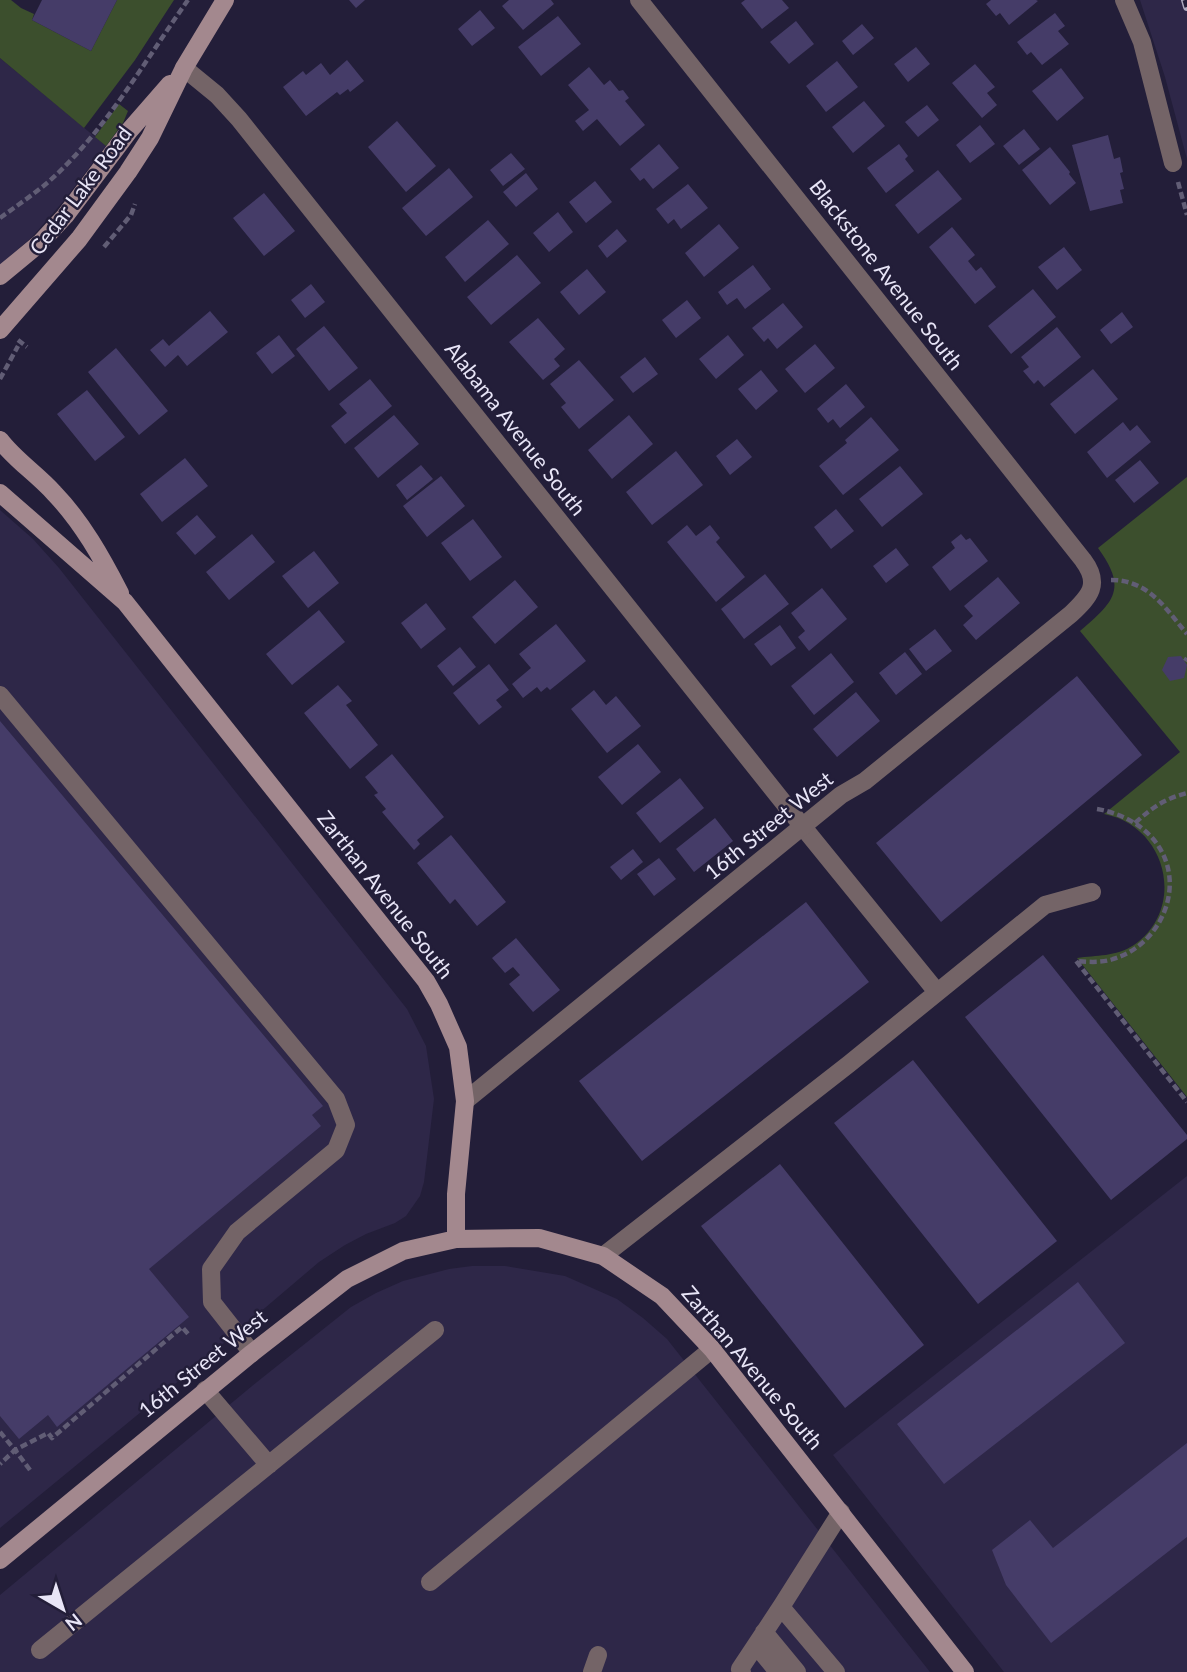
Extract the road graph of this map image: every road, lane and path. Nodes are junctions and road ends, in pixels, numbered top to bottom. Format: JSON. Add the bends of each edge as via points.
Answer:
{"nodes":[{"id":1,"x":188,"y":0,"type":"edge"},
{"id":2,"x":225,"y":0,"type":"edge"},
{"id":3,"x":639,"y":0,"type":"edge"},
{"id":4,"x":1124,"y":0,"type":"edge"},
{"id":5,"x":184,"y":68,"type":"junction"},
{"id":6,"x":1173,"y":163,"type":"joint"},
{"id":7,"x":1187,"y":215,"type":"edge"},
{"id":8,"x":0,"y":218,"type":"edge"},
{"id":9,"x":0,"y":276,"type":"edge"},
{"id":10,"x":0,"y":330,"type":"edge"},
{"id":11,"x":0,"y":440,"type":"edge"},
{"id":12,"x":0,"y":493,"type":"edge"},
{"id":13,"x":1093,"y":581,"type":"junction"},
{"id":14,"x":125,"y":602,"type":"junction"},
{"id":15,"x":1187,"y":634,"type":"edge"},
{"id":16,"x":0,"y":695,"type":"edge"},
{"id":17,"x":1187,"y":793,"type":"edge"},
{"id":18,"x":1097,"y":809,"type":"dead end"},
{"id":19,"x":1135,"y":824,"type":"junction"},
{"id":20,"x":803,"y":827,"type":"junction"},
{"id":21,"x":1092,"y":892,"type":"dead end"},
{"id":22,"x":937,"y":992,"type":"junction"},
{"id":23,"x":465,"y":1101,"type":"junction"},
{"id":24,"x":1187,"y":1102,"type":"edge"},
{"id":25,"x":456,"y":1239,"type":"junction"},
{"id":26,"x":603,"y":1256,"type":"junction"},
{"id":27,"x":435,"y":1331,"type":"dead end"},
{"id":28,"x":189,"y":1335,"type":"dead end"},
{"id":29,"x":712,"y":1349,"type":"junction"},
{"id":30,"x":251,"y":1353,"type":"junction"},
{"id":31,"x":205,"y":1391,"type":"junction"},
{"id":32,"x":0,"y":1432,"type":"edge"},
{"id":33,"x":15,"y":1450,"type":"junction"},
{"id":34,"x":0,"y":1464,"type":"edge"},
{"id":35,"x":269,"y":1465,"type":"junction"},
{"id":36,"x":30,"y":1470,"type":"dead end"},
{"id":37,"x":841,"y":1512,"type":"junction"},
{"id":38,"x":0,"y":1560,"type":"edge"},
{"id":39,"x":430,"y":1582,"type":"dead end"},
{"id":40,"x":781,"y":1606,"type":"junction"},
{"id":41,"x":40,"y":1650,"type":"dead end"},
{"id":42,"x":753,"y":1656,"type":"edge"},
{"id":43,"x":778,"y":1672,"type":"edge"},
{"id":44,"x":797,"y":1672,"type":"edge"},
{"id":45,"x":836,"y":1672,"type":"edge"},
{"id":46,"x":965,"y":1672,"type":"edge"}],
"edges":[{"from":1,"to":8,"type":"path","via":[[86,142],[55,176]]},
{"from":2,"to":5,"type":"street","name":"Cedar Lake Road"},
{"from":3,"to":13,"type":"street","name":"Blackstone Avenue South","via":[[1083,560]]},
{"from":4,"to":6,"type":"street","via":[[1142,42]]},
{"from":5,"to":9,"type":"street","name":"Cedar Lake Road","via":[[65,216]]},
{"from":5,"to":10,"type":"street","name":"Cedar Lake Road","via":[[150,138],[120,183],[79,239]]},
{"from":5,"to":20,"type":"street","name":"Alabama Avenue South","via":[[239,119]]},
{"from":6,"to":7,"type":"path"},
{"from":11,"to":14,"type":"street","name":"Zarthan Avenue South","via":[[56,495],[99,552]]},
{"from":12,"to":14,"type":"street","name":"Zarthan Avenue South"},
{"from":13,"to":15,"type":"path","via":[[1119,580],[1143,588],[1157,597]]},
{"from":13,"to":20,"type":"street","name":"16th Street West","via":[[1087,599],[1070,614]]},
{"from":14,"to":23,"type":"street","name":"Zarthan Avenue South","via":[[426,981],[458,1048]]},
{"from":16,"to":30,"type":"street","via":[[336,1099],[346,1125],[336,1150],[237,1232],[211,1269],[212,1302]]},
{"from":17,"to":19,"type":"path","via":[[1168,798]]},
{"from":18,"to":19,"type":"path"},
{"from":19,"to":24,"type":"path","via":[[1151,836],[1166,863],[1170,893],[1164,914],[1146,941],[1130,951],[1113,959],[1076,961]]},
{"from":20,"to":22,"type":"street","name":"Alabama Avenue South"},
{"from":20,"to":23,"type":"street","name":"16th Street West"},
{"from":21,"to":22,"type":"street","via":[[1045,905]]},
{"from":22,"to":26,"type":"street"},
{"from":23,"to":25,"type":"street","name":"Zarthan Avenue South"},
{"from":25,"to":26,"type":"street","name":"Zarthan Avenue South","via":[[538,1238]]},
{"from":25,"to":30,"type":"street","name":"16th Street West","via":[[402,1251],[347,1279]]},
{"from":26,"to":29,"type":"street","name":"Zarthan Avenue South","via":[[662,1296]]},
{"from":27,"to":35,"type":"street"},
{"from":28,"to":33,"type":"path","via":[[183,1327],[52,1438],[48,1433]]},
{"from":29,"to":37,"type":"street","name":"Zarthan Avenue South"},
{"from":29,"to":39,"type":"street"},
{"from":30,"to":31,"type":"street","name":"16th Street West"},
{"from":31,"to":35,"type":"street"},
{"from":31,"to":38,"type":"street","name":"16th Street West"},
{"from":32,"to":33,"type":"path"},
{"from":33,"to":34,"type":"path"},
{"from":33,"to":36,"type":"path"},
{"from":35,"to":41,"type":"street"},
{"from":37,"to":40,"type":"street"},
{"from":37,"to":46,"type":"street","name":"Zarthan Avenue South"},
{"from":40,"to":42,"type":"street"},
{"from":40,"to":45,"type":"street"},
{"from":42,"to":43,"type":"street"},
{"from":42,"to":44,"type":"street"}]}
